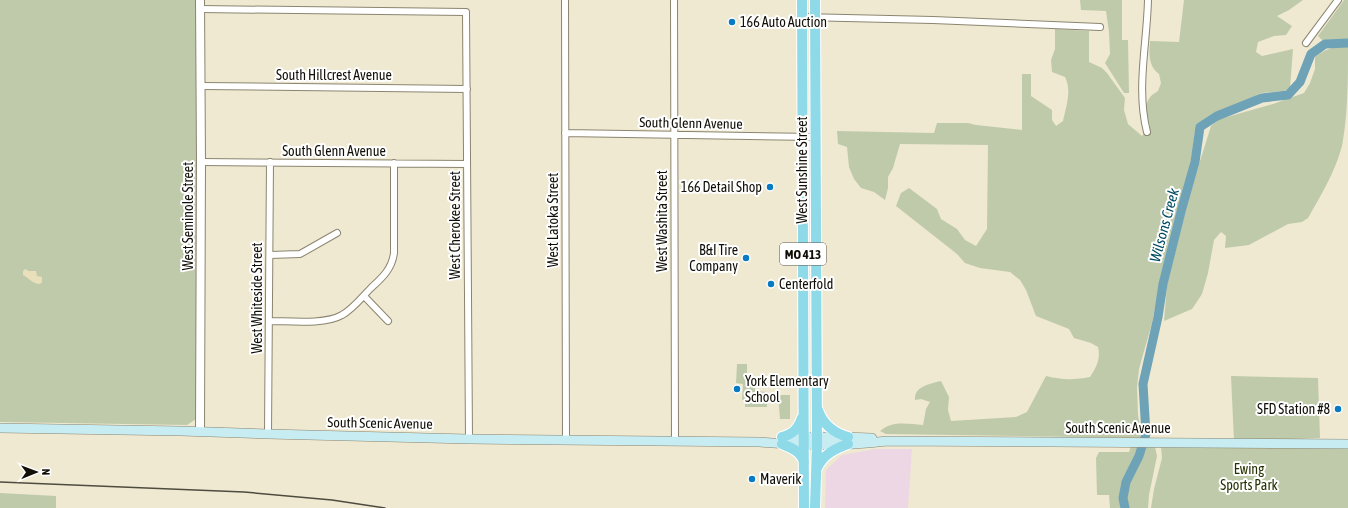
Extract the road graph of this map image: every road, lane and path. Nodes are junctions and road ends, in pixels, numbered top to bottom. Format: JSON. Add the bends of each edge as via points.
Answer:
{"nodes":[{"id":1,"x":200,"y":0,"type":"edge"},
{"id":2,"x":565,"y":0,"type":"edge"},
{"id":3,"x":674,"y":0,"type":"edge"},
{"id":4,"x":802,"y":0,"type":"edge"},
{"id":5,"x":816,"y":0,"type":"edge"},
{"id":6,"x":1148,"y":0,"type":"edge"},
{"id":7,"x":1338,"y":0,"type":"edge"},
{"id":8,"x":200,"y":9,"type":"junction"},
{"id":9,"x":802,"y":17,"type":"junction"},
{"id":10,"x":816,"y":18,"type":"junction"},
{"id":11,"x":1100,"y":27,"type":"dead end"},
{"id":12,"x":1306,"y":43,"type":"dead end"},
{"id":13,"x":201,"y":86,"type":"junction"},
{"id":14,"x":467,"y":89,"type":"junction"},
{"id":15,"x":1147,"y":132,"type":"dead end"},
{"id":16,"x":565,"y":133,"type":"junction"},
{"id":17,"x":673,"y":135,"type":"junction"},
{"id":18,"x":803,"y":137,"type":"junction"},
{"id":19,"x":816,"y":137,"type":"junction"},
{"id":20,"x":201,"y":162,"type":"junction"},
{"id":21,"x":270,"y":162,"type":"junction"},
{"id":22,"x":394,"y":163,"type":"junction"},
{"id":23,"x":467,"y":164,"type":"junction"},
{"id":24,"x":337,"y":232,"type":"dead end"},
{"id":25,"x":270,"y":255,"type":"junction"},
{"id":26,"x":364,"y":296,"type":"junction"},
{"id":27,"x":269,"y":321,"type":"junction"},
{"id":28,"x":388,"y":322,"type":"dead end"},
{"id":29,"x":817,"y":404,"type":"junction"},
{"id":30,"x":803,"y":412,"type":"junction"},
{"id":31,"x":0,"y":428,"type":"edge"},
{"id":32,"x":200,"y":431,"type":"junction"},
{"id":33,"x":268,"y":434,"type":"junction"},
{"id":34,"x":469,"y":439,"type":"junction"},
{"id":35,"x":566,"y":440,"type":"junction"},
{"id":36,"x":782,"y":440,"type":"junction"},
{"id":37,"x":817,"y":440,"type":"junction"},
{"id":38,"x":848,"y":440,"type":"junction"},
{"id":39,"x":803,"y":441,"type":"junction"},
{"id":40,"x":675,"y":442,"type":"junction"},
{"id":41,"x":1348,"y":444,"type":"edge"},
{"id":42,"x":804,"y":464,"type":"junction"},
{"id":43,"x":816,"y":470,"type":"junction"},
{"id":44,"x":804,"y":508,"type":"edge"},
{"id":45,"x":815,"y":508,"type":"edge"}],
"edges":[{"from":1,"to":8,"type":"street","name":"West Seminole Street"},
{"from":2,"to":16,"type":"street","name":"West Latoka Street"},
{"from":3,"to":17,"type":"street","name":"West Washita Street"},
{"from":4,"to":9,"type":"main road","name":"West Sunshine Street","number":"MO 413"},
{"from":5,"to":10,"type":"main road","name":"West Sunshine Street","number":"MO 413"},
{"from":6,"to":15,"type":"street","via":[[1142,72],[1143,115]]},
{"from":7,"to":12,"type":"street"},
{"from":8,"to":13,"type":"street","name":"West Seminole Street"},
{"from":8,"to":14,"type":"street","name":"West Cherokee Street","via":[[466,12]]},
{"from":9,"to":10,"type":"street"},
{"from":9,"to":18,"type":"main road","name":"West Sunshine Street","number":"MO 413"},
{"from":10,"to":11,"type":"street"},
{"from":10,"to":19,"type":"main road","name":"West Sunshine Street","number":"MO 413"},
{"from":13,"to":14,"type":"street","name":"South Hillcrest Avenue"},
{"from":13,"to":20,"type":"street","name":"West Seminole Street"},
{"from":14,"to":23,"type":"street","name":"West Cherokee Street"},
{"from":16,"to":17,"type":"street","name":"South Glenn Avenue"},
{"from":16,"to":35,"type":"street","name":"West Latoka Street"},
{"from":17,"to":18,"type":"street","name":"South Glenn Avenue"},
{"from":17,"to":40,"type":"street","name":"West Washita Street"},
{"from":18,"to":19,"type":"street","name":"South Glenn Avenue"},
{"from":18,"to":30,"type":"main road","name":"West Sunshine Street","number":"MO 413"},
{"from":19,"to":29,"type":"main road","name":"West Sunshine Street","number":"MO 413"},
{"from":20,"to":21,"type":"street","name":"South Glenn Avenue"},
{"from":20,"to":32,"type":"street","name":"West Seminole Street"},
{"from":21,"to":22,"type":"street","name":"South Glenn Avenue"},
{"from":21,"to":25,"type":"street","name":"West Whiteside Street"},
{"from":22,"to":23,"type":"street","name":"South Glenn Avenue"},
{"from":22,"to":26,"type":"street","via":[[394,258],[386,274]]},
{"from":23,"to":34,"type":"street","name":"West Cherokee Street"},
{"from":24,"to":25,"type":"street","via":[[300,254]]},
{"from":25,"to":27,"type":"street","name":"West Whiteside Street"},
{"from":26,"to":27,"type":"street","via":[[348,311],[334,319]]},
{"from":26,"to":28,"type":"street"},
{"from":27,"to":33,"type":"street","name":"West Whiteside Street"},
{"from":29,"to":37,"type":"main road","name":"West Sunshine Street","number":"MO 413"},
{"from":29,"to":38,"type":"main road","via":[[821,417],[828,427]]},
{"from":30,"to":36,"type":"main road","via":[[797,428]]},
{"from":30,"to":39,"type":"main road","name":"West Sunshine Street","number":"MO 413"},
{"from":31,"to":32,"type":"main road","name":"South Scenic Avenue"},
{"from":32,"to":33,"type":"main road","name":"South Scenic Avenue"},
{"from":33,"to":34,"type":"main road","name":"South Scenic Avenue"},
{"from":34,"to":35,"type":"main road","name":"South Scenic Avenue"},
{"from":35,"to":40,"type":"main road","name":"South Scenic Avenue"},
{"from":36,"to":39,"type":"main road","name":"South Scenic Avenue"},
{"from":36,"to":40,"type":"main road","name":"South Scenic Avenue"},
{"from":36,"to":42,"type":"main road","via":[[800,454]]},
{"from":37,"to":38,"type":"main road","name":"South Scenic Avenue"},
{"from":37,"to":39,"type":"main road","name":"South Scenic Avenue"},
{"from":37,"to":43,"type":"main road","name":"West Sunshine Street","number":"MO 413"},
{"from":38,"to":41,"type":"main road","name":"South Scenic Avenue"},
{"from":38,"to":43,"type":"main road","via":[[822,459]]},
{"from":39,"to":42,"type":"main road","name":"West Sunshine Street","number":"MO 413"},
{"from":42,"to":44,"type":"main road","name":"West Sunshine Street","number":"MO 413"},
{"from":43,"to":45,"type":"main road","name":"West Sunshine Street","number":"MO 413"}]}
